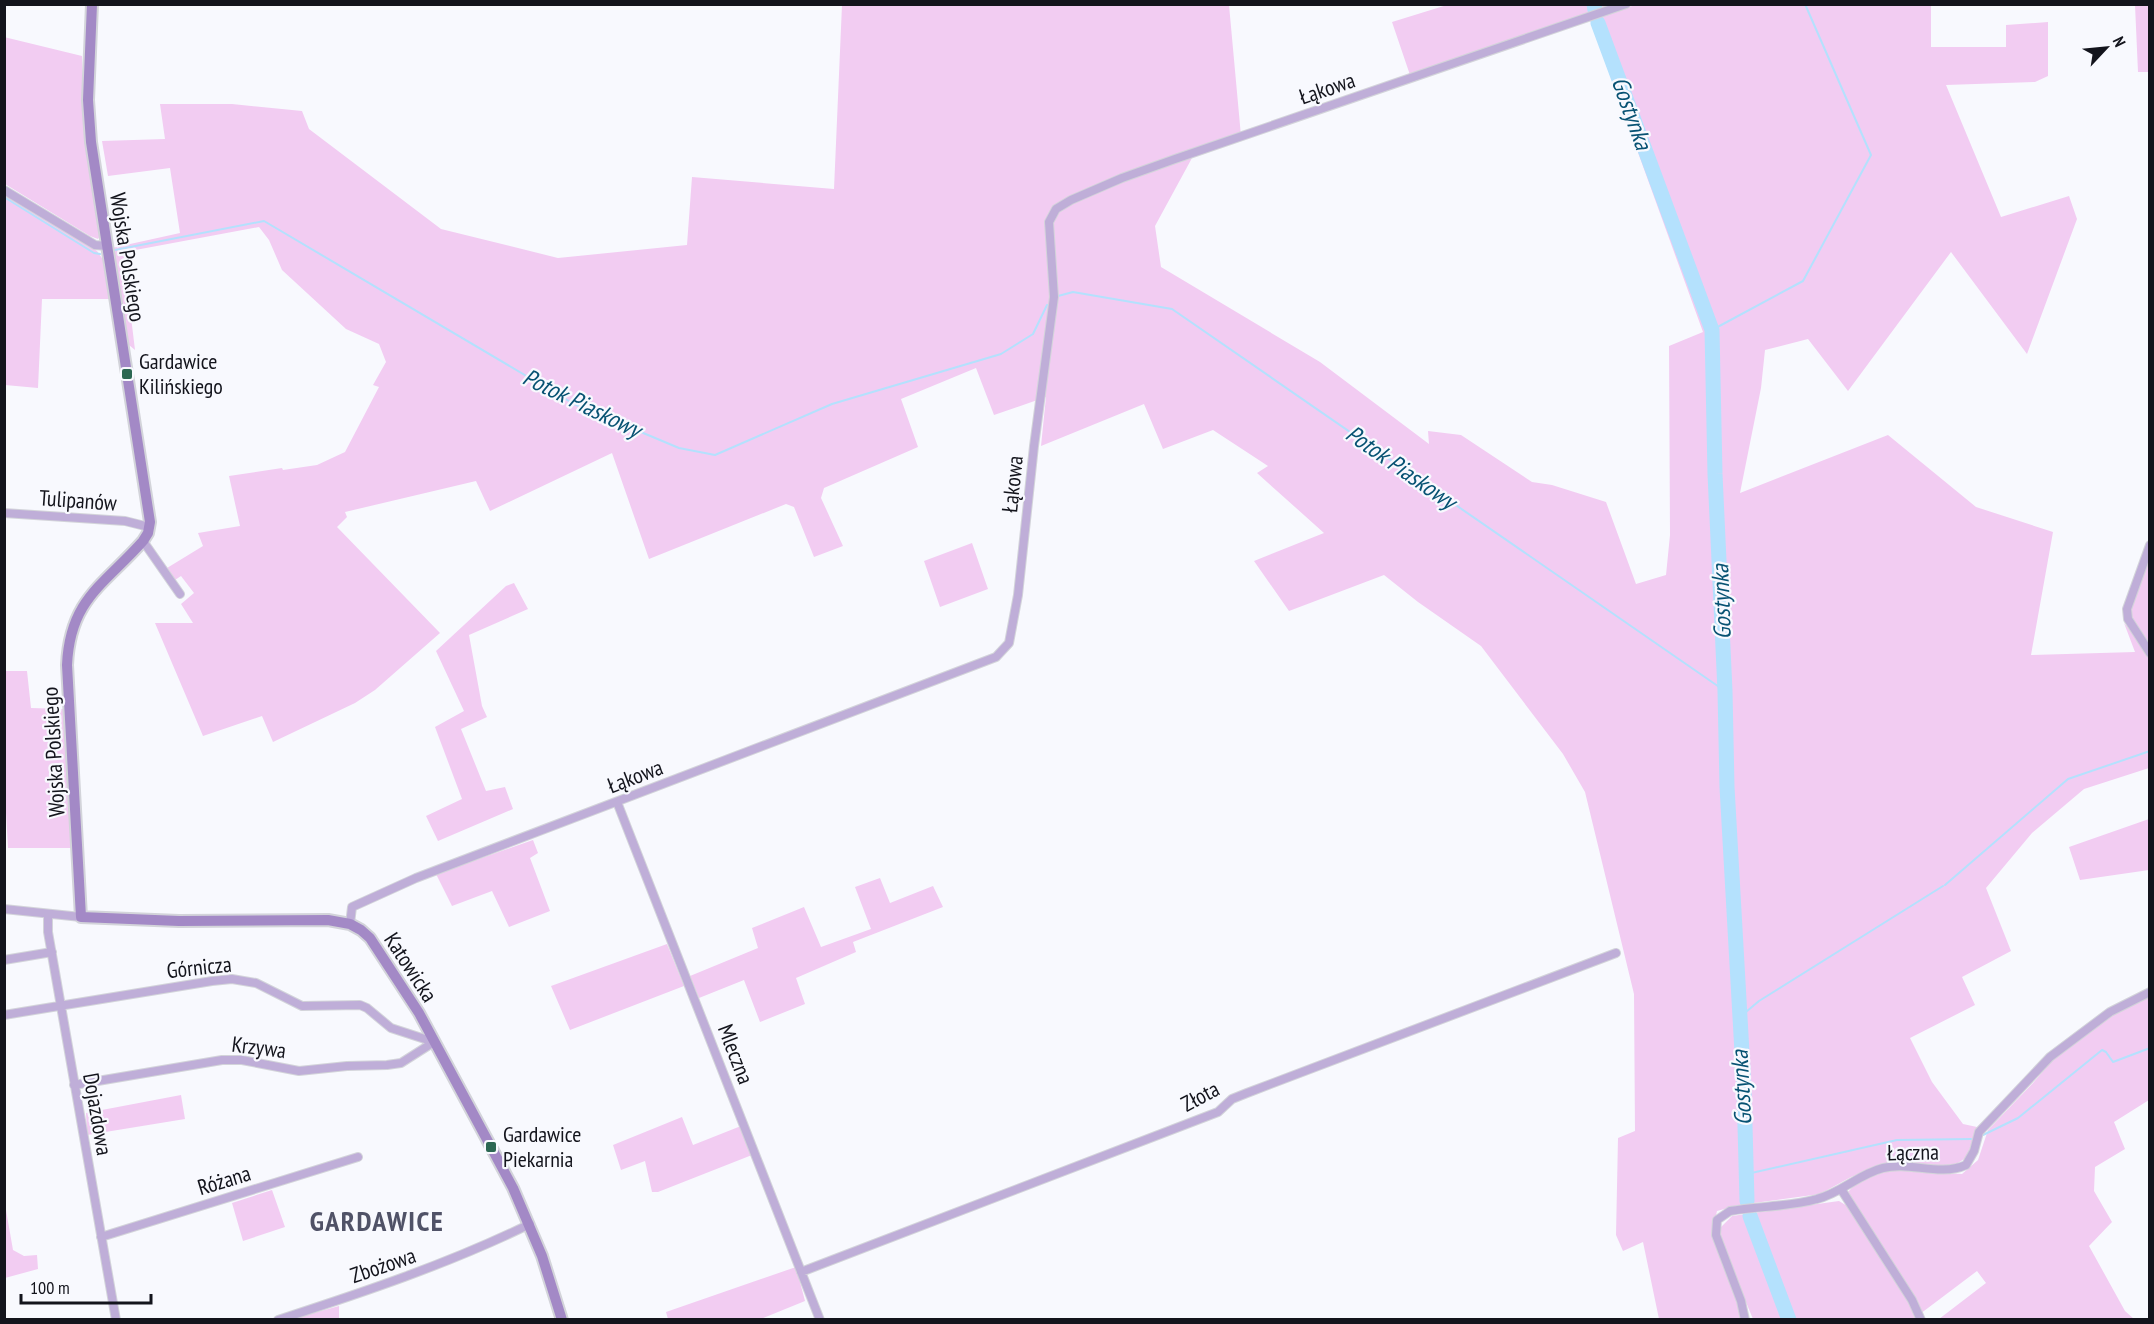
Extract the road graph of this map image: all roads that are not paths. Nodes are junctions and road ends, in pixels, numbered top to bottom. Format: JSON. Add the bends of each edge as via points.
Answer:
{"nodes":[{"id":1,"x":92,"y":4,"type":"edge"},
{"id":2,"x":1626,"y":4,"type":"edge"},
{"id":3,"x":4,"y":190,"type":"edge"},
{"id":4,"x":107,"y":246,"type":"junction"},
{"id":5,"x":4,"y":513,"type":"edge"},
{"id":6,"x":149,"y":527,"type":"junction"},
{"id":7,"x":143,"y":541,"type":"junction"},
{"id":8,"x":2150,"y":545,"type":"edge"},
{"id":9,"x":180,"y":594,"type":"dead end"},
{"id":10,"x":2150,"y":653,"type":"edge"},
{"id":11,"x":617,"y":802,"type":"junction"},
{"id":12,"x":4,"y":909,"type":"edge"},
{"id":13,"x":48,"y":914,"type":"junction"},
{"id":14,"x":81,"y":917,"type":"junction"},
{"id":15,"x":350,"y":924,"type":"junction"},
{"id":16,"x":52,"y":952,"type":"junction"},
{"id":17,"x":1616,"y":952,"type":"dead end"},
{"id":18,"x":4,"y":960,"type":"edge"},
{"id":19,"x":2150,"y":992,"type":"edge"},
{"id":20,"x":61,"y":1005,"type":"junction"},
{"id":21,"x":4,"y":1015,"type":"edge"},
{"id":22,"x":434,"y":1042,"type":"junction"},
{"id":23,"x":74,"y":1085,"type":"junction"},
{"id":24,"x":358,"y":1157,"type":"dead end"},
{"id":25,"x":1841,"y":1189,"type":"junction"},
{"id":26,"x":530,"y":1224,"type":"junction"},
{"id":27,"x":101,"y":1237,"type":"junction"},
{"id":28,"x":801,"y":1272,"type":"junction"},
{"id":29,"x":116,"y":1320,"type":"edge"},
{"id":30,"x":278,"y":1320,"type":"edge"},
{"id":31,"x":562,"y":1320,"type":"edge"},
{"id":32,"x":820,"y":1320,"type":"edge"},
{"id":33,"x":1745,"y":1320,"type":"edge"},
{"id":34,"x":1921,"y":1320,"type":"edge"}],
"edges":[{"from":1,"to":4,"type":"street","name":"Wojska Polskiego","via":[[88,100]]},
{"from":2,"to":11,"type":"street","name":"Łąkowa","via":[[1154,166],[1056,209],[1049,222],[1054,297],[1009,643],[996,657]]},
{"from":3,"to":4,"type":"street","via":[[95,245]]},
{"from":4,"to":6,"type":"street","name":"Wojska Polskiego"},
{"from":5,"to":6,"type":"street","name":"Tulipanów","via":[[125,521]]},
{"from":6,"to":7,"type":"street","name":"Wojska Polskiego"},
{"from":7,"to":9,"type":"street"},
{"from":7,"to":14,"type":"street","name":"Wojska Polskiego","via":[[92,592],[76,619],[69,641],[67,665]]},
{"from":8,"to":10,"type":"street","via":[[2127,609],[2128,619]]},
{"from":11,"to":15,"type":"street","name":"Łąkowa","via":[[378,895],[352,907]]},
{"from":11,"to":28,"type":"street","name":"Mleczna"},
{"from":12,"to":13,"type":"street","name":"Katowicka"},
{"from":13,"to":14,"type":"street","name":"Katowicka"},
{"from":13,"to":16,"type":"street","name":"Dojazdowa"},
{"from":14,"to":15,"type":"street","name":"Katowicka","via":[[160,921],[328,920]]},
{"from":15,"to":22,"type":"street","name":"Katowicka","via":[[378,949]]},
{"from":16,"to":18,"type":"street"},
{"from":16,"to":20,"type":"street","name":"Dojazdowa"},
{"from":17,"to":28,"type":"street","name":"Złota","via":[[1247,1093],[1232,1099],[1218,1112]]},
{"from":19,"to":25,"type":"street","name":"Łączna","via":[[2110,1012],[2050,1057],[1979,1132],[1966,1166],[1953,1170],[1885,1168],[1858,1177]]},
{"from":20,"to":21,"type":"street","name":"Górnicza"},
{"from":20,"to":22,"type":"street","name":"Górnicza","via":[[212,981],[245,981],[302,1006],[360,1005],[391,1028]]},
{"from":20,"to":23,"type":"street","name":"Dojazdowa"},
{"from":22,"to":23,"type":"street","name":"Krzywa","via":[[401,1063],[387,1065],[299,1071],[231,1059]]},
{"from":22,"to":26,"type":"street","name":"Katowicka"},
{"from":23,"to":27,"type":"street","name":"Dojazdowa"},
{"from":24,"to":27,"type":"street","name":"Różana"},
{"from":25,"to":33,"type":"street","name":"Łączna","via":[[1809,1201],[1730,1211],[1717,1220],[1716,1235]]},
{"from":25,"to":34,"type":"street"},
{"from":26,"to":30,"type":"street","name":"Zbożowa","via":[[434,1267]]},
{"from":26,"to":31,"type":"street","name":"Katowicka"},
{"from":27,"to":29,"type":"street","name":"Dojazdowa"},
{"from":28,"to":32,"type":"street","name":"Mleczna"}]}
